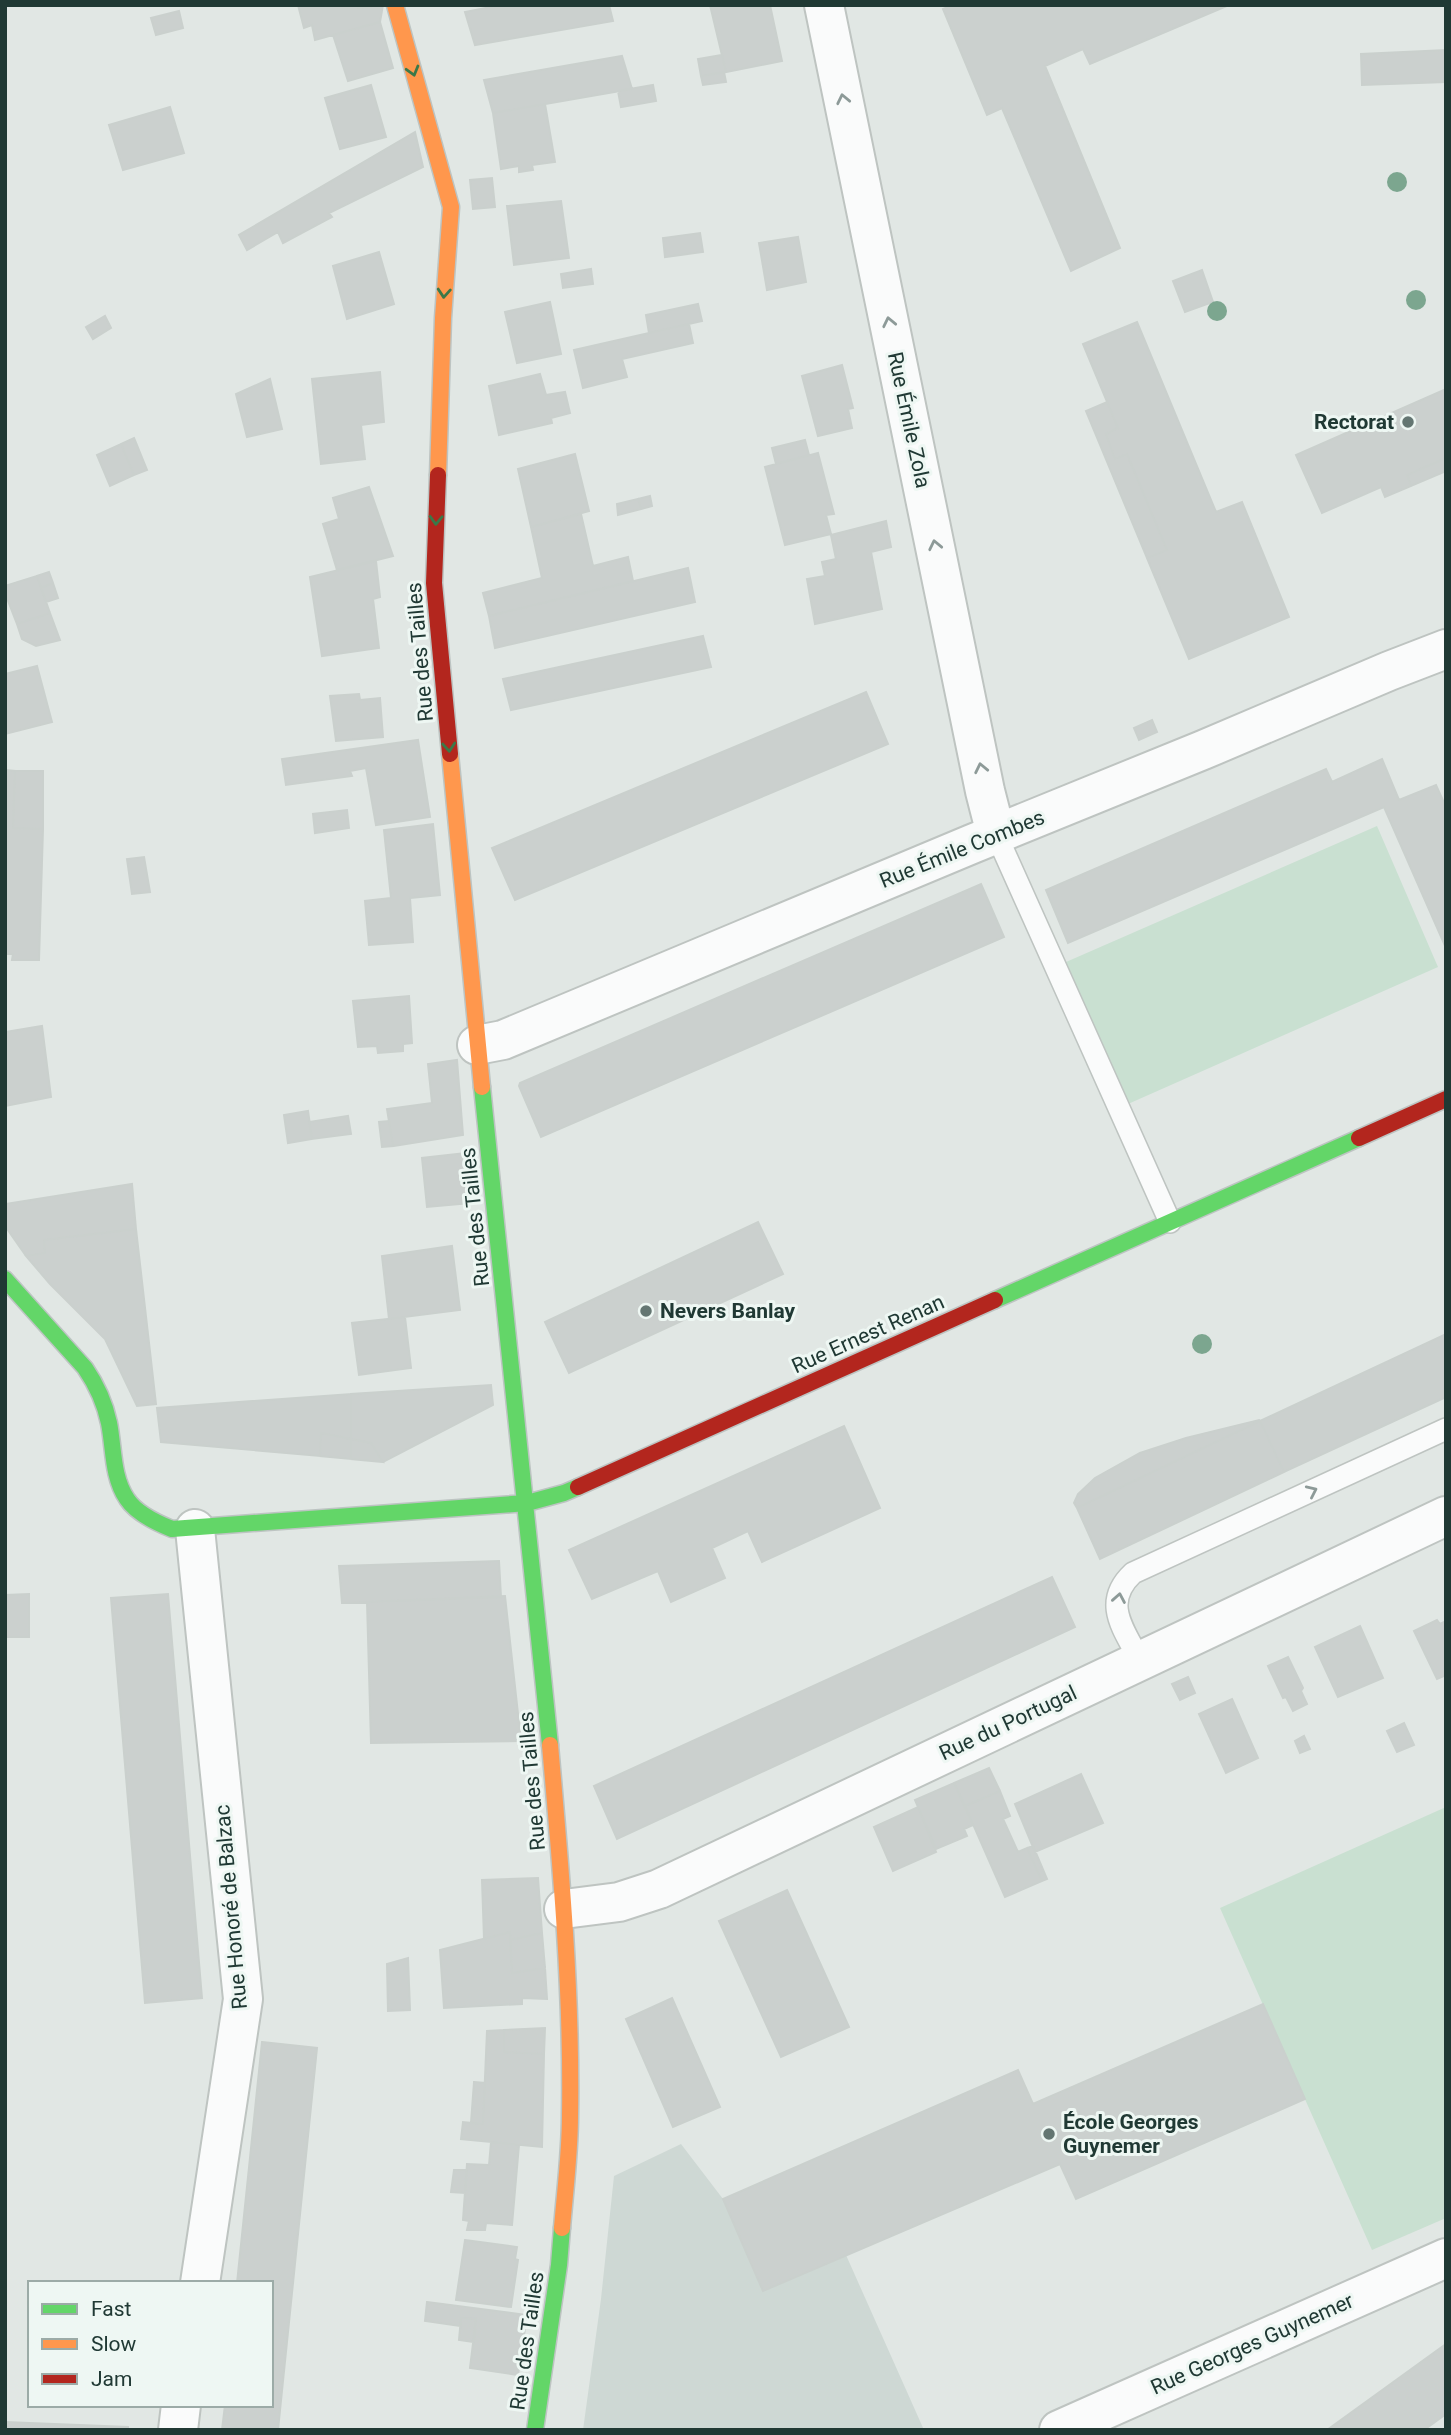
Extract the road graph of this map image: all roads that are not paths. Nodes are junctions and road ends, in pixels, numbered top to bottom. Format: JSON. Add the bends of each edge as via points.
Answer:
{"nodes":[{"id":1,"x":395,"y":5,"type":"edge"},
{"id":2,"x":824,"y":5,"type":"edge"},
{"id":3,"x":1446,"y":649,"type":"edge"},
{"id":4,"x":996,"y":834,"type":"junction"},
{"id":5,"x":477,"y":1045,"type":"junction"},
{"id":6,"x":1446,"y":1099,"type":"edge"},
{"id":7,"x":1170,"y":1222,"type":"junction"},
{"id":8,"x":5,"y":1279,"type":"edge"},
{"id":9,"x":1446,"y":1429,"type":"edge"},
{"id":10,"x":527,"y":1503,"type":"junction"},
{"id":11,"x":1446,"y":1516,"type":"edge"},
{"id":12,"x":195,"y":1529,"type":"junction"},
{"id":13,"x":1140,"y":1661,"type":"junction"},
{"id":14,"x":564,"y":1909,"type":"junction"},
{"id":15,"x":1446,"y":2258,"type":"edge"},
{"id":16,"x":200,"y":2281,"type":"edge"},
{"id":17,"x":181,"y":2407,"type":"edge"},
{"id":18,"x":177,"y":2430,"type":"edge"},
{"id":19,"x":535,"y":2430,"type":"edge"},
{"id":20,"x":1059,"y":2430,"type":"edge"}],
"edges":[{"from":1,"to":5,"type":"street","name":"Rue des Tailles","one_way":true,"via":[[451,207],[434,583]]},
{"from":4,"to":2,"type":"street","name":"Rue Émile Zola","one_way":true},
{"from":3,"to":4,"type":"street","name":"Rue Émile Combes"},
{"from":4,"to":5,"type":"street","name":"Rue Émile Combes","via":[[503,1040]]},
{"from":4,"to":7,"type":"lane"},
{"from":5,"to":10,"type":"street","name":"Rue des Tailles"},
{"from":6,"to":7,"type":"street","name":"Rue Ernest Renan"},
{"from":7,"to":10,"type":"street","name":"Rue Ernest Renan","via":[[564,1493]]},
{"from":8,"to":12,"type":"street","name":"Rue Ernest Renan","via":[[94,1383],[109,1420],[117,1472],[127,1500],[172,1530]]},
{"from":13,"to":9,"type":"lane","one_way":true,"via":[[1117,1614],[1119,1590],[1133,1573]]},
{"from":10,"to":12,"type":"street","name":"Rue Ernest Renan"},
{"from":10,"to":14,"type":"street","name":"Rue des Tailles"},
{"from":11,"to":13,"type":"street","name":"Rue du Portugal"},
{"from":12,"to":16,"type":"street","name":"Rue Honoré de Balzac","via":[[243,1999]]},
{"from":13,"to":14,"type":"street","name":"Rue du Portugal","via":[[659,1889],[619,1902]]},
{"from":14,"to":19,"type":"street","name":"Rue des Tailles","via":[[570,2119],[559,2265]]},
{"from":15,"to":20,"type":"street","name":"Rue Georges Guynemer"},
{"from":17,"to":18,"type":"street"}]}
